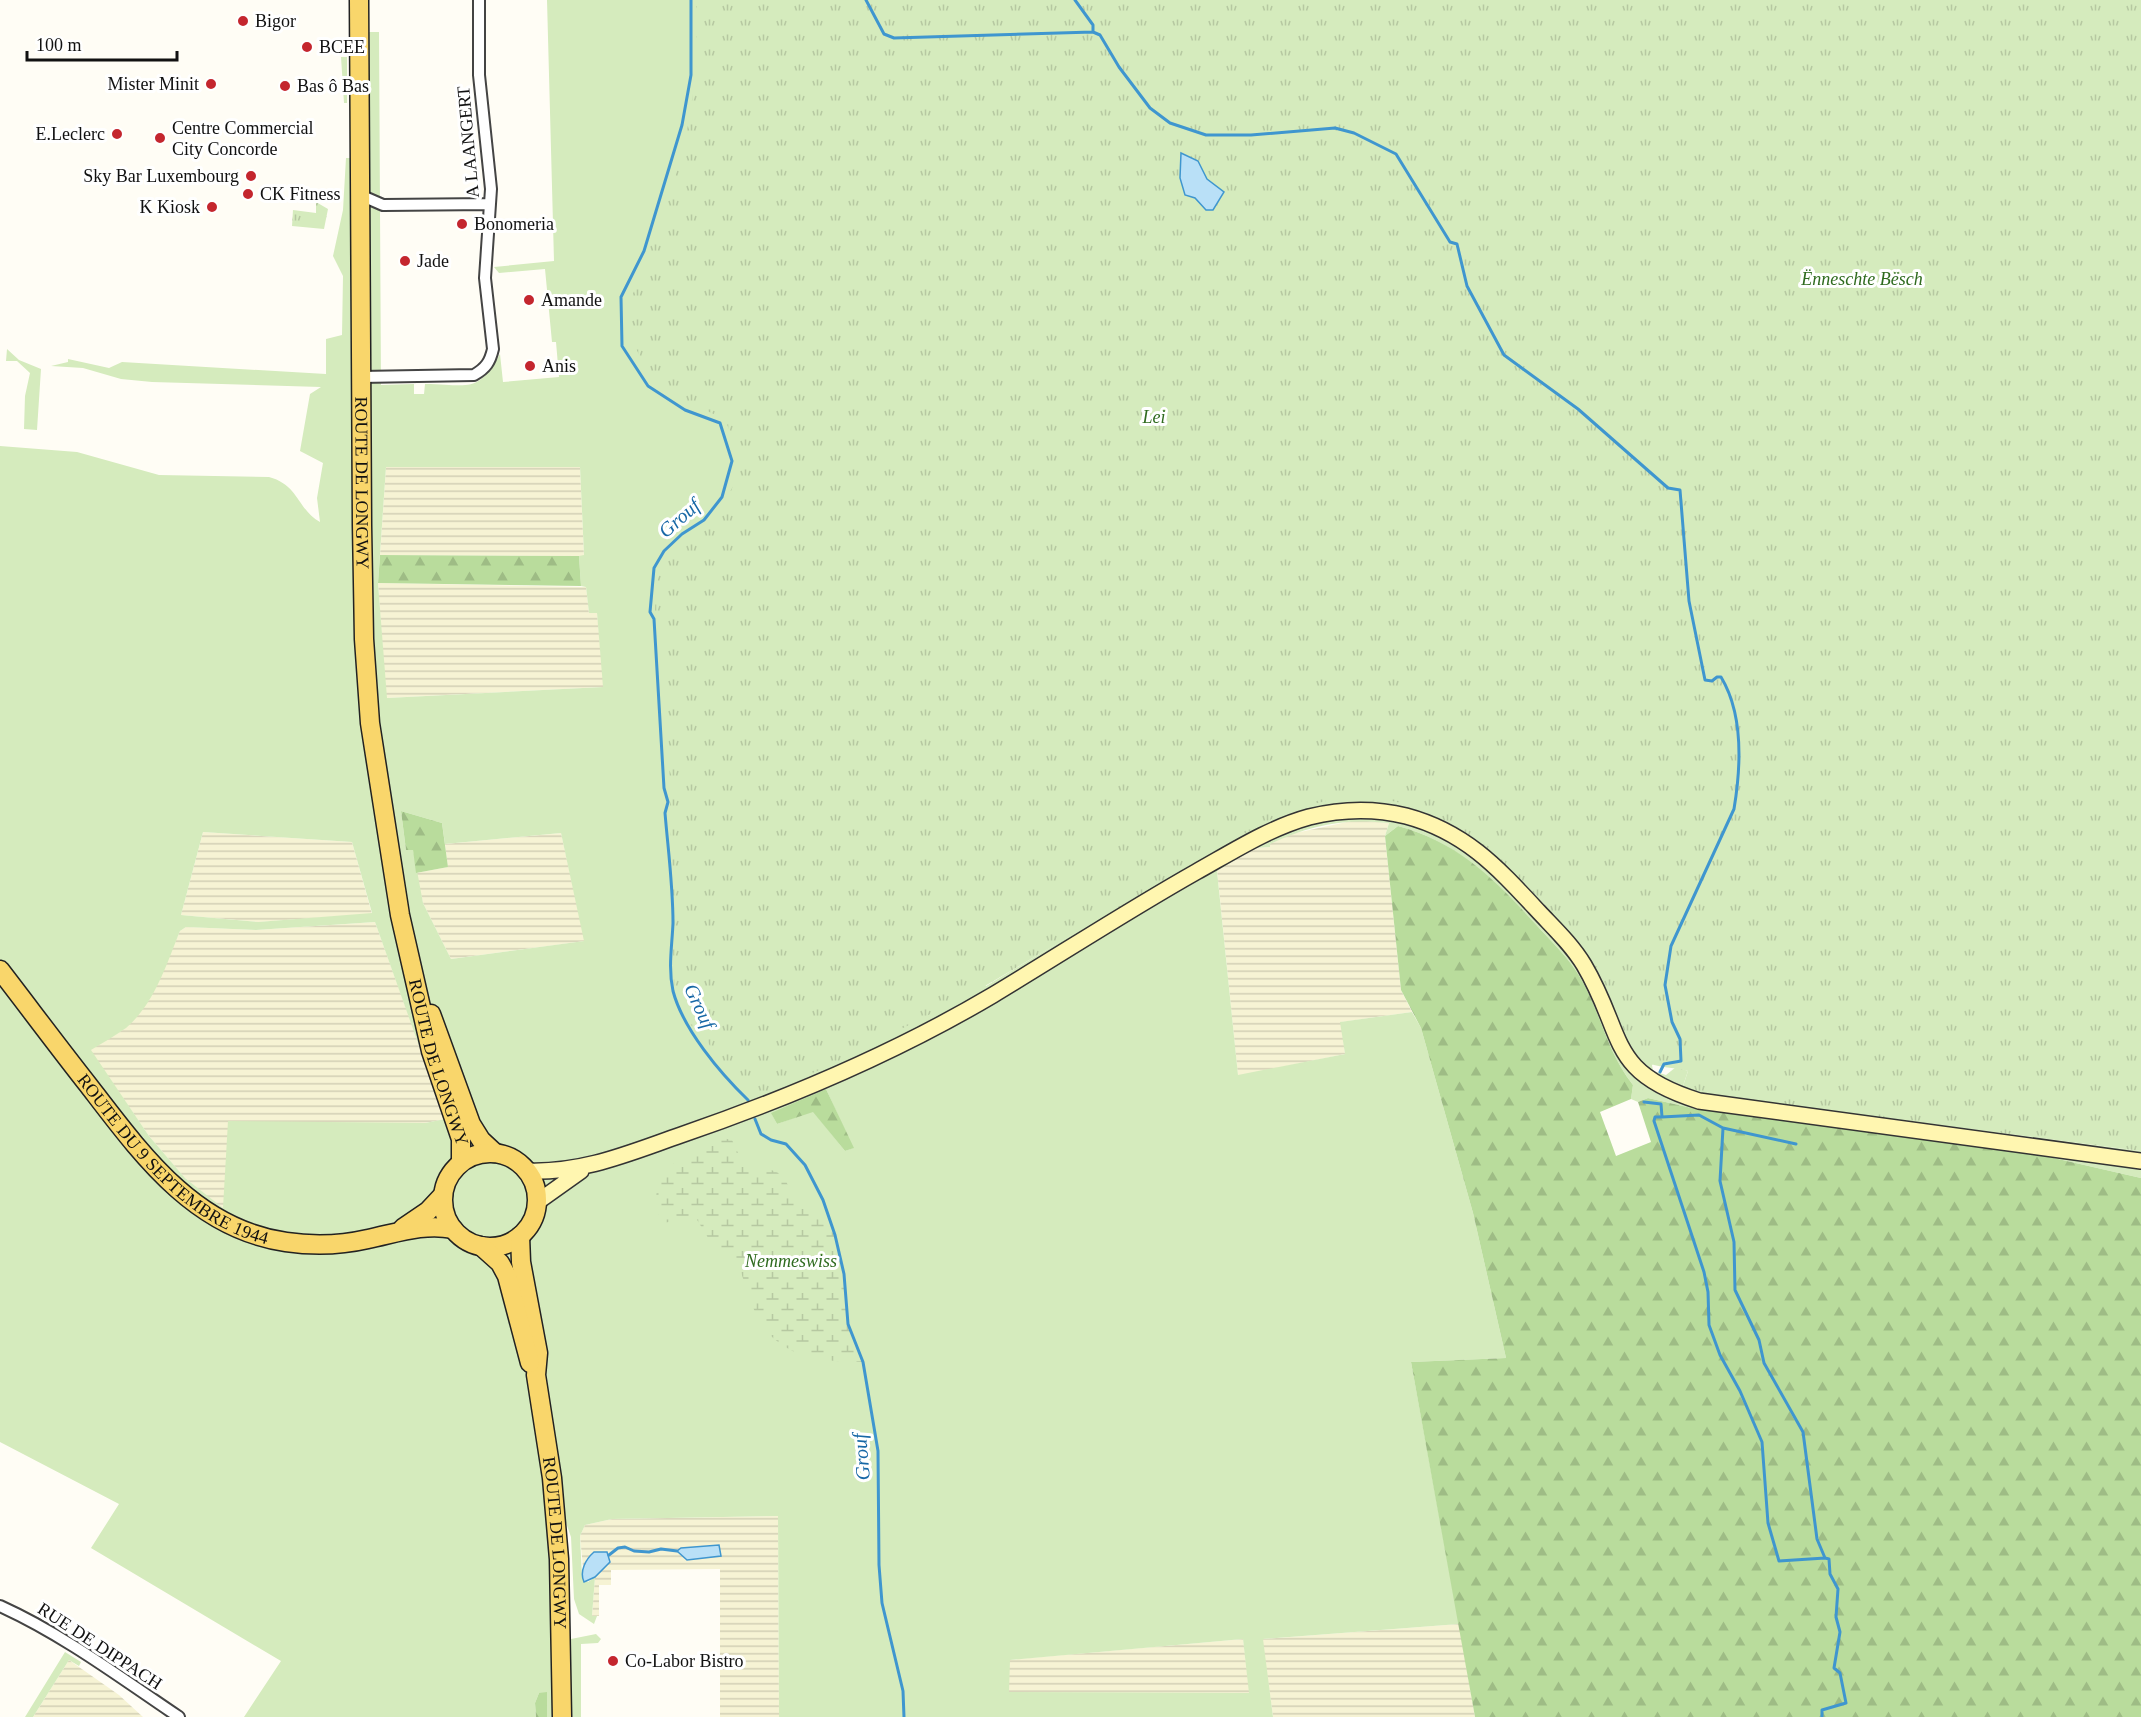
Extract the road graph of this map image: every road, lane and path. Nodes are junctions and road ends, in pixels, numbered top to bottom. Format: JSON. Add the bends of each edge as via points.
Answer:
{"nodes":[{"id":1,"x":359,"y":0,"type":"edge"},
{"id":2,"x":479,"y":0,"type":"edge"},
{"id":3,"x":360,"y":195,"type":"junction"},
{"id":4,"x":490,"y":204,"type":"junction"},
{"id":5,"x":361,"y":377,"type":"junction"},
{"id":6,"x":411,"y":962,"type":"junction"},
{"id":7,"x":0,"y":970,"type":"edge"},
{"id":8,"x":495,"y":1153,"type":"junction"},
{"id":9,"x":2141,"y":1161,"type":"edge"},
{"id":10,"x":461,"y":1162,"type":"junction"},
{"id":11,"x":586,"y":1168,"type":"junction"},
{"id":12,"x":527,"y":1171,"type":"junction"},
{"id":13,"x":443,"y":1195,"type":"junction"},
{"id":14,"x":536,"y":1203,"type":"junction"},
{"id":15,"x":453,"y":1229,"type":"junction"},
{"id":16,"x":399,"y":1231,"type":"junction"},
{"id":17,"x":520,"y":1236,"type":"junction"},
{"id":18,"x":481,"y":1246,"type":"junction"},
{"id":19,"x":536,"y":1375,"type":"junction"},
{"id":20,"x":0,"y":1606,"type":"edge"},
{"id":21,"x":562,"y":1714,"type":"edge"},
{"id":22,"x":179,"y":1717,"type":"edge"}],
"edges":[{"from":1,"to":3,"type":"main road","name":"ROUTE DE LONGWY"},
{"from":2,"to":4,"type":"street","name":"A LAANGERT","via":[[479,75],[490,166]]},
{"from":3,"to":4,"type":"street","via":[[383,205]]},
{"from":3,"to":5,"type":"main road","name":"ROUTE DE LONGWY"},
{"from":4,"to":5,"type":"street","name":"A LAANGERT","via":[[485,278],[493,349],[484,369],[463,376]]},
{"from":5,"to":6,"type":"main road","name":"ROUTE DE LONGWY","via":[[364,628],[370,723],[384,829]]},
{"from":6,"to":8,"type":"main road","name":"ROUTE DE LONGWY","via":[[471,1124]]},
{"from":6,"to":10,"type":"main road","name":"ROUTE DE LONGWY","via":[[431,1051],[461,1139]]},
{"from":7,"to":16,"type":"main road","name":"ROUTE DU 9 SEPTEMBRE 1944","via":[[136,1147],[198,1208],[248,1232],[287,1242],[344,1243]]},
{"from":8,"to":10,"type":"main road","via":[[471,1156]]},
{"from":8,"to":12,"type":"main road","via":[[512,1159]]},
{"from":9,"to":11,"type":"main road","via":[[1699,1101],[1663,1088],[1648,1080],[1624,1055],[1582,962],[1487,858],[1451,833],[1419,820],[1354,810],[1309,818],[1260,837],[1123,914],[989,997],[845,1071],[733,1117]]},
{"from":10,"to":13,"type":"main road","via":[[446,1182]]},
{"from":11,"to":12,"type":"main road"},
{"from":11,"to":14,"type":"main road"},
{"from":12,"to":14,"type":"main road"},
{"from":13,"to":15,"type":"main road"},
{"from":13,"to":16,"type":"main road"},
{"from":14,"to":17,"type":"main road"},
{"from":15,"to":16,"type":"main road","name":"ROUTE DU 9 SEPTEMBRE 1944"},
{"from":15,"to":18,"type":"main road","via":[[470,1243]]},
{"from":17,"to":18,"type":"main road","via":[[501,1245]]},
{"from":17,"to":19,"type":"main road","name":"ROUTE DE LONGWY","via":[[538,1353]]},
{"from":18,"to":19,"type":"main road","name":"ROUTE DE LONGWY","via":[[500,1263],[507,1276],[526,1356]]},
{"from":19,"to":21,"type":"main road","name":"ROUTE DE LONGWY","via":[[558,1547]]},
{"from":20,"to":22,"type":"street","name":"RUE DE DIPPACH","via":[[72,1646]]}]}
